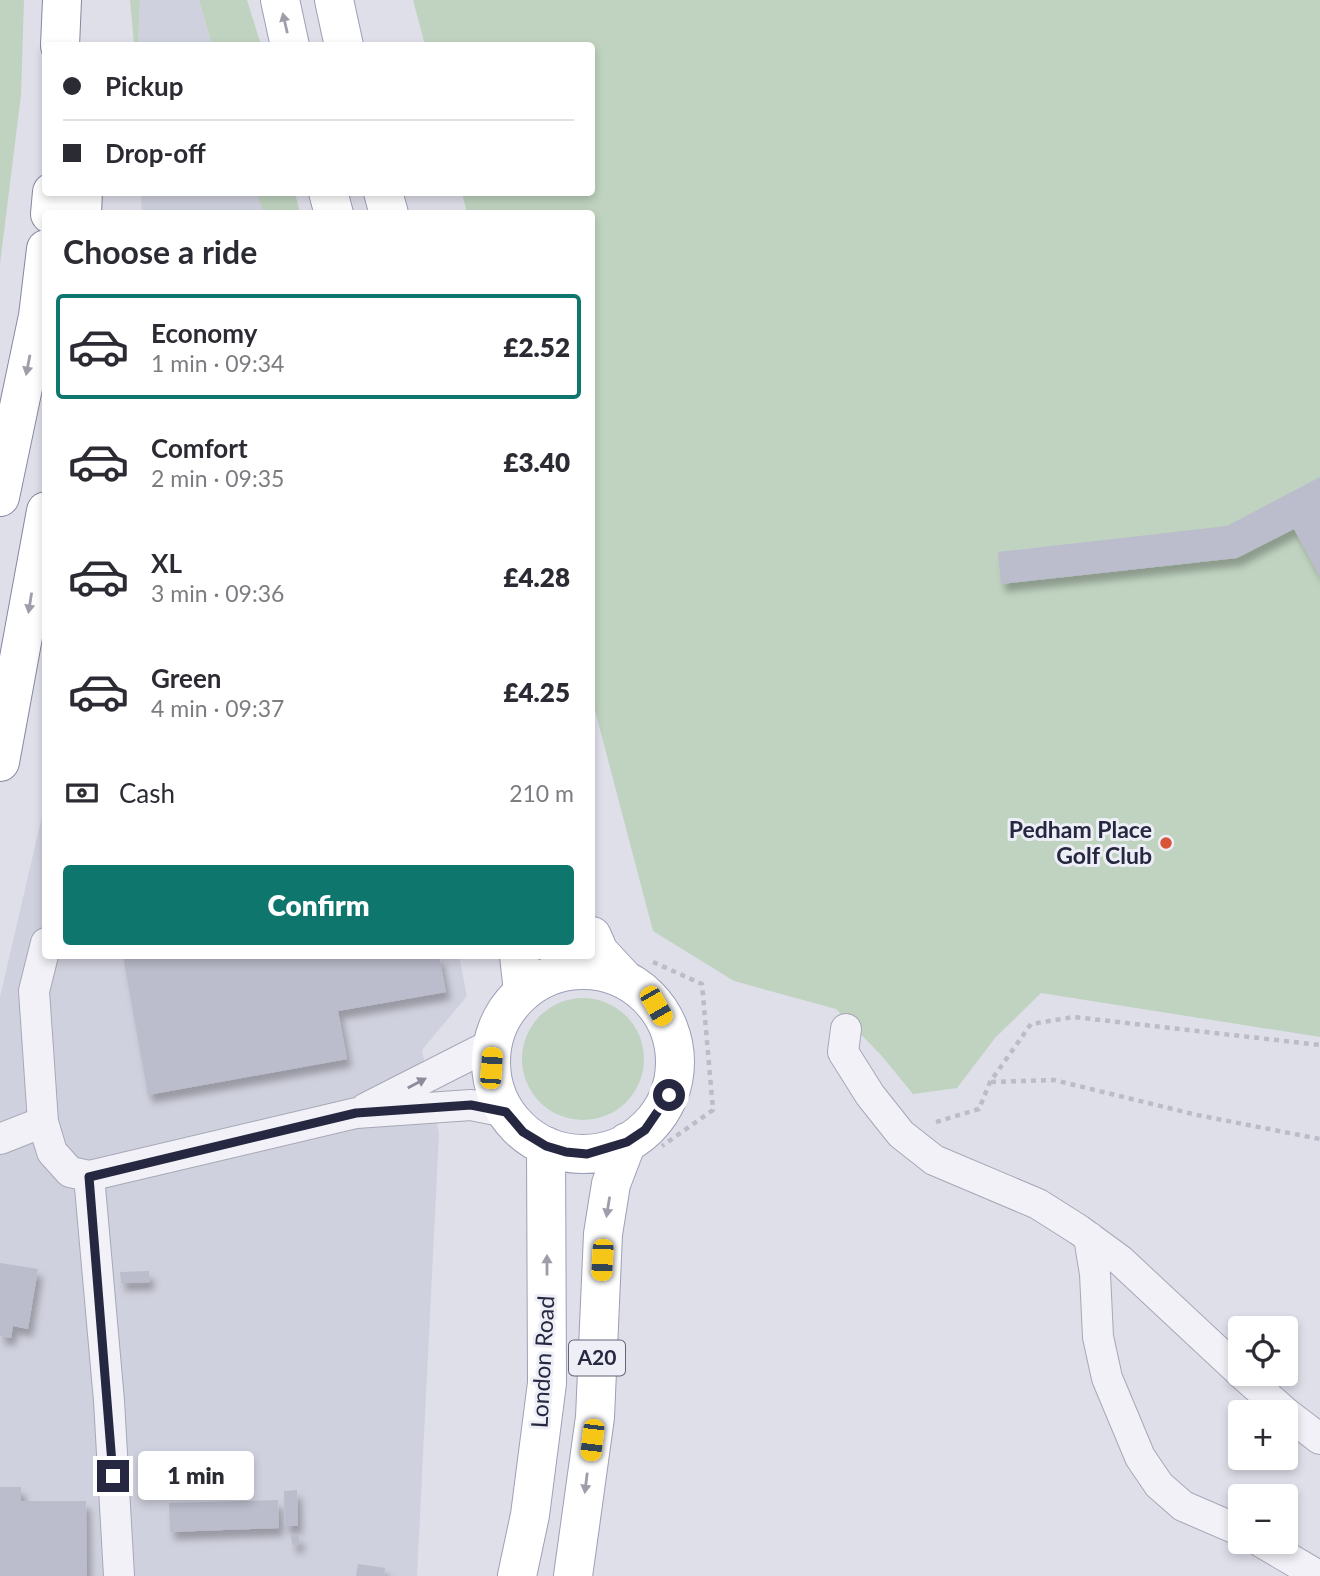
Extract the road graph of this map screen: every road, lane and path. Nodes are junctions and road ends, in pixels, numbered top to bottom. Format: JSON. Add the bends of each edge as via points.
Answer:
{"nodes":[{"id":1,"x":279,"y":0,"type":"edge"},
{"id":2,"x":334,"y":0,"type":"edge"},
{"id":3,"x":289,"y":42,"type":"edge"},
{"id":4,"x":343,"y":42,"type":"edge"},
{"id":5,"x":42,"y":282,"type":"edge"},
{"id":6,"x":0,"y":498,"type":"edge"},
{"id":7,"x":42,"y":534,"type":"edge"},
{"id":8,"x":0,"y":762,"type":"edge"},
{"id":9,"x":595,"y":943,"type":"edge"},
{"id":10,"x":42,"y":959,"type":"edge"},
{"id":11,"x":521,"y":973,"type":"edge"},
{"id":12,"x":623,"y":978,"type":"junction"},
{"id":13,"x":846,"y":1029,"type":"dead end"},
{"id":14,"x":492,"y":1044,"type":"junction"},
{"id":15,"x":1320,"y":1045,"type":"edge"},
{"id":16,"x":990,"y":1082,"type":"junction"},
{"id":17,"x":506,"y":1112,"type":"junction"},
{"id":18,"x":356,"y":1113,"type":"junction"},
{"id":19,"x":43,"y":1122,"type":"junction"},
{"id":20,"x":930,"y":1124,"type":"dead end"},
{"id":21,"x":0,"y":1139,"type":"edge"},
{"id":22,"x":1320,"y":1139,"type":"edge"},
{"id":23,"x":627,"y":1142,"type":"junction"},
{"id":24,"x":546,"y":1146,"type":"junction"},
{"id":25,"x":89,"y":1177,"type":"junction"},
{"id":26,"x":1089,"y":1237,"type":"junction"},
{"id":27,"x":1228,"y":1361,"type":"edge"},
{"id":28,"x":1256,"y":1386,"type":"edge"},
{"id":29,"x":1271,"y":1400,"type":"edge"},
{"id":30,"x":1298,"y":1422,"type":"edge"},
{"id":31,"x":1320,"y":1439,"type":"edge"},
{"id":32,"x":1228,"y":1525,"type":"edge"},
{"id":33,"x":1281,"y":1554,"type":"edge"},
{"id":34,"x":119,"y":1576,"type":"edge"},
{"id":35,"x":517,"y":1576,"type":"edge"},
{"id":36,"x":573,"y":1576,"type":"edge"},
{"id":37,"x":1319,"y":1576,"type":"edge"}],
"edges":[{"from":3,"to":1,"type":"main road","one_way":true},
{"from":2,"to":4,"type":"main road"},
{"from":5,"to":6,"type":"main road","one_way":true},
{"from":7,"to":8,"type":"main road","one_way":true},
{"from":9,"to":12,"type":"main road"},
{"from":10,"to":19,"type":"street","via":[[34,991]]},
{"from":11,"to":12,"type":"main road","via":[[545,977],[597,970]]},
{"from":11,"to":14,"type":"main road"},
{"from":12,"to":23,"type":"main road","via":[[656,1006],[674,1048],[669,1095],[645,1130]]},
{"from":13,"to":26,"type":"street","via":[[843,1052],[901,1134],[934,1160],[1038,1204]]},
{"from":14,"to":17,"type":"main road","via":[[495,1091]]},
{"from":18,"to":14,"type":"street","one_way":true},
{"from":15,"to":16,"type":"path","via":[[1074,1017],[1031,1024]]},
{"from":16,"to":20,"type":"path","via":[[979,1109]]},
{"from":16,"to":22,"type":"path","via":[[1054,1080]]},
{"from":17,"to":18,"type":"street","via":[[471,1105]]},
{"from":17,"to":24,"type":"main road","via":[[523,1132]]},
{"from":18,"to":25,"type":"street"},
{"from":19,"to":21,"type":"street"},
{"from":19,"to":25,"type":"street","via":[[52,1152],[70,1172]]},
{"from":23,"to":24,"type":"main road","via":[[587,1154]]},
{"from":23,"to":36,"type":"main road","number":"A20","one_way":true,"via":[[611,1184],[603,1234],[595,1416]]},
{"from":35,"to":24,"type":"main road","name":"London Road","number":"A20","one_way":true,"via":[[547,1383]]},
{"from":25,"to":34,"type":"street"},
{"from":26,"to":27,"type":"street"},
{"from":26,"to":32,"type":"street","via":[[1098,1337],[1107,1378],[1140,1457],[1159,1485],[1183,1506]]},
{"from":28,"to":29,"type":"street"},
{"from":30,"to":31,"type":"street"},
{"from":33,"to":37,"type":"street"}]}
